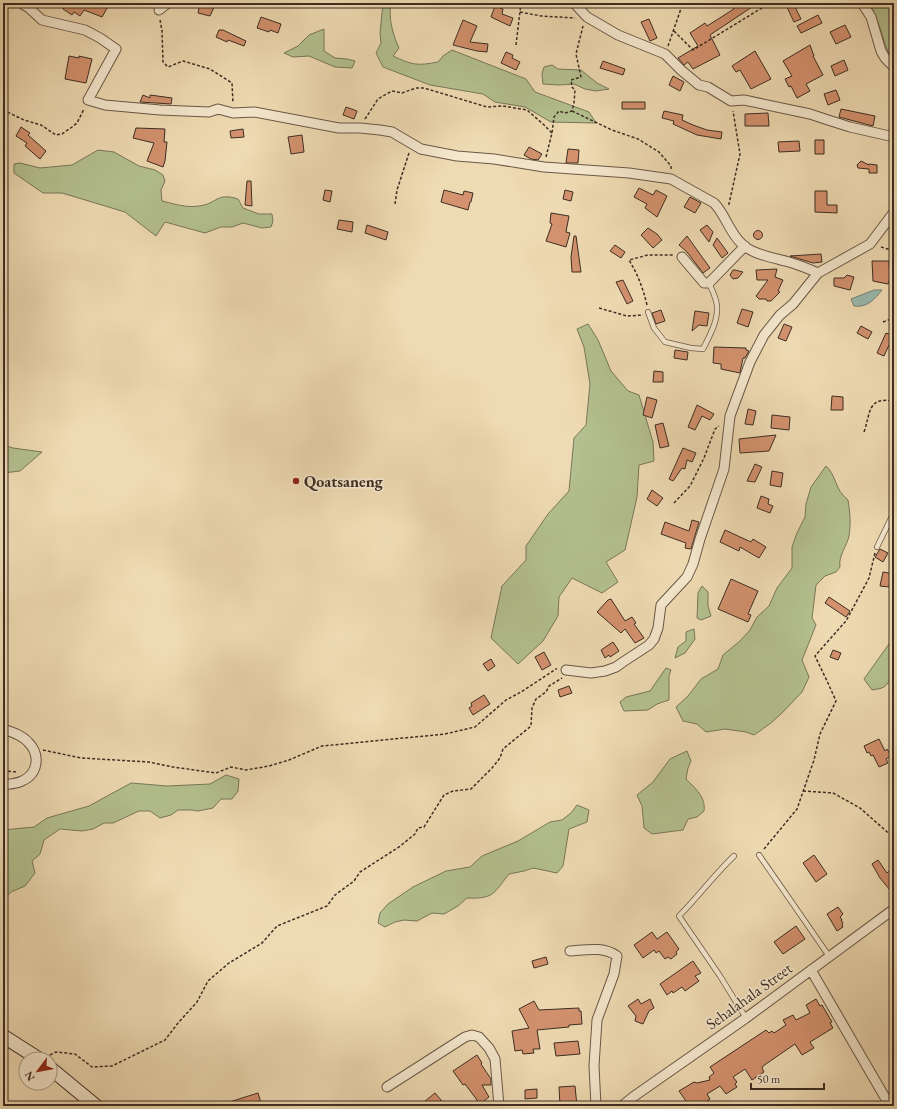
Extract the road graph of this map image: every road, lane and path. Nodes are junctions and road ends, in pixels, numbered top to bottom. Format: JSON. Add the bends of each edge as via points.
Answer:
{"nodes":[{"id":1,"x":21,"y":3,"type":"edge"},
{"id":2,"x":168,"y":3,"type":"edge"},
{"id":3,"x":521,"y":3,"type":"edge"},
{"id":4,"x":574,"y":3,"type":"edge"},
{"id":5,"x":683,"y":3,"type":"edge"},
{"id":6,"x":770,"y":3,"type":"edge"},
{"id":7,"x":862,"y":3,"type":"edge"},
{"id":8,"x":159,"y":10,"type":"joint"},
{"id":9,"x":520,"y":12,"type":"junction"},
{"id":10,"x":577,"y":18,"type":"dead end"},
{"id":11,"x":585,"y":20,"type":"dead end"},
{"id":12,"x":674,"y":31,"type":"junction"},
{"id":13,"x":516,"y":45,"type":"dead end"},
{"id":14,"x":665,"y":54,"type":"junction"},
{"id":15,"x":894,"y":67,"type":"edge"},
{"id":16,"x":88,"y":100,"type":"junction"},
{"id":17,"x":731,"y":101,"type":"junction"},
{"id":18,"x":3,"y":110,"type":"edge"},
{"id":19,"x":572,"y":111,"type":"junction"},
{"id":20,"x":233,"y":112,"type":"junction"},
{"id":21,"x":360,"y":128,"type":"junction"},
{"id":22,"x":552,"y":133,"type":"junction"},
{"id":23,"x":894,"y":137,"type":"edge"},
{"id":24,"x":411,"y":143,"type":"junction"},
{"id":25,"x":544,"y":166,"type":"junction"},
{"id":26,"x":671,"y":179,"type":"junction"},
{"id":27,"x":395,"y":204,"type":"dead end"},
{"id":28,"x":719,"y":208,"type":"junction"},
{"id":29,"x":894,"y":212,"type":"edge"},
{"id":30,"x":870,"y":244,"type":"junction"},
{"id":31,"x":744,"y":246,"type":"junction"},
{"id":32,"x":894,"y":248,"type":"edge"},
{"id":33,"x":682,"y":257,"type":"joint"},
{"id":34,"x":818,"y":273,"type":"junction"},
{"id":35,"x":709,"y":283,"type":"junction"},
{"id":36,"x":599,"y":308,"type":"dead end"},
{"id":37,"x":648,"y":312,"type":"junction"},
{"id":38,"x":894,"y":318,"type":"edge"},
{"id":39,"x":883,"y":322,"type":"dead end"},
{"id":40,"x":894,"y":400,"type":"edge"},
{"id":41,"x":729,"y":420,"type":"junction"},
{"id":42,"x":864,"y":432,"type":"dead end"},
{"id":43,"x":674,"y":504,"type":"dead end"},
{"id":44,"x":894,"y":512,"type":"edge"},
{"id":45,"x":877,"y":547,"type":"joint"},
{"id":46,"x":566,"y":670,"type":"junction"},
{"id":47,"x":3,"y":729,"type":"edge"},
{"id":48,"x":36,"y":753,"type":"junction"},
{"id":49,"x":3,"y":786,"type":"edge"},
{"id":50,"x":803,"y":791,"type":"junction"},
{"id":51,"x":894,"y":838,"type":"edge"},
{"id":52,"x":759,"y":855,"type":"joint"},
{"id":53,"x":734,"y":856,"type":"dead end"},
{"id":54,"x":894,"y":909,"type":"edge"},
{"id":55,"x":570,"y":951,"type":"dead end"},
{"id":56,"x":829,"y":956,"type":"junction"},
{"id":57,"x":811,"y":970,"type":"junction"},
{"id":58,"x":746,"y":1018,"type":"junction"},
{"id":59,"x":3,"y":1036,"type":"edge"},
{"id":60,"x":28,"y":1051,"type":"edge"},
{"id":61,"x":58,"y":1052,"type":"edge"},
{"id":62,"x":58,"y":1072,"type":"edge"},
{"id":63,"x":387,"y":1087,"type":"dead end"},
{"id":64,"x":498,"y":1105,"type":"edge"},
{"id":65,"x":96,"y":1106,"type":"edge"},
{"id":66,"x":596,"y":1106,"type":"edge"},
{"id":67,"x":622,"y":1106,"type":"edge"},
{"id":68,"x":890,"y":1106,"type":"edge"}],
"edges":[{"from":1,"to":16,"type":"street","via":[[42,20],[85,30],[116,49]]},
{"from":2,"to":8,"type":"street"},
{"from":3,"to":9,"type":"path"},
{"from":4,"to":14,"type":"street","via":[[587,17],[618,35]]},
{"from":5,"to":12,"type":"path"},
{"from":6,"to":12,"type":"path","via":[[693,50]]},
{"from":7,"to":15,"type":"street","via":[[871,17],[881,51]]},
{"from":8,"to":20,"type":"path","via":[[163,62],[168,66],[183,61],[210,69],[232,82]]},
{"from":9,"to":10,"type":"path"},
{"from":9,"to":13,"type":"path"},
{"from":11,"to":19,"type":"path","via":[[576,54],[581,77],[571,80],[575,90]]},
{"from":12,"to":14,"type":"path"},
{"from":14,"to":17,"type":"street","via":[[699,85],[708,87]]},
{"from":16,"to":18,"type":"path","via":[[77,123],[62,134],[56,134],[41,125]]},
{"from":16,"to":20,"type":"street","via":[[160,110],[208,112],[218,109]]},
{"from":17,"to":23,"type":"street","via":[[744,100],[810,114]]},
{"from":17,"to":28,"type":"path","via":[[740,154],[729,204]]},
{"from":19,"to":22,"type":"path","via":[[559,111],[554,117]]},
{"from":19,"to":26,"type":"path","via":[[638,139],[659,152],[671,166]]},
{"from":20,"to":21,"type":"street","via":[[254,112],[339,128]]},
{"from":21,"to":22,"type":"path","via":[[378,99],[392,91],[402,93],[424,88],[487,107],[503,106],[526,110]]},
{"from":21,"to":24,"type":"street","via":[[392,132]]},
{"from":22,"to":25,"type":"path"},
{"from":24,"to":25,"type":"street","via":[[421,149],[457,156]]},
{"from":24,"to":27,"type":"path"},
{"from":25,"to":26,"type":"street"},
{"from":26,"to":28,"type":"street"},
{"from":28,"to":31,"type":"street","via":[[734,236]]},
{"from":29,"to":30,"type":"street"},
{"from":30,"to":32,"type":"path","via":[[892,250]]},
{"from":30,"to":34,"type":"street"},
{"from":31,"to":34,"type":"street","via":[[762,255],[791,262]]},
{"from":31,"to":35,"type":"street"},
{"from":33,"to":35,"type":"street","via":[[704,283]]},
{"from":33,"to":37,"type":"path","via":[[672,254],[629,260],[643,288]]},
{"from":34,"to":41,"type":"street","via":[[764,335],[750,362]]},
{"from":35,"to":37,"type":"lane","via":[[718,306],[717,315],[703,349],[665,342],[654,328]]},
{"from":36,"to":37,"type":"path","via":[[627,316],[640,316]]},
{"from":38,"to":39,"type":"path"},
{"from":40,"to":42,"type":"path","via":[[884,399],[871,407]]},
{"from":41,"to":43,"type":"path","via":[[715,429],[690,486]]},
{"from":41,"to":46,"type":"street","via":[[724,469],[693,564],[687,577],[661,605],[654,639],[616,667],[605,671],[591,673]]},
{"from":44,"to":45,"type":"lane"},
{"from":45,"to":50,"type":"path","via":[[869,578],[846,621],[815,656],[836,701],[820,734]]},
{"from":46,"to":48,"type":"path","via":[[556,669],[506,700],[475,727],[445,734],[322,746],[289,760],[246,770],[231,767],[216,773],[149,762],[81,758],[43,750]]},
{"from":46,"to":61,"type":"path","via":[[563,677],[536,699],[532,708],[531,726],[503,749],[500,758],[471,789],[444,795],[424,827],[418,828],[415,834],[399,847],[360,872],[327,906],[277,926],[262,943],[229,963],[208,981],[197,1002],[165,1040],[112,1066],[92,1067],[75,1054]]},
{"from":47,"to":48,"type":"street","via":[[28,742]]},
{"from":48,"to":49,"type":"street","via":[[34,773],[22,781]]},
{"from":50,"to":51,"type":"path","via":[[833,793],[860,808]]},
{"from":50,"to":52,"type":"path","via":[[797,809]]},
{"from":52,"to":56,"type":"lane"},
{"from":53,"to":58,"type":"lane","via":[[679,916]]},
{"from":54,"to":56,"type":"street","name":"Sehalahala Street"},
{"from":55,"to":66,"type":"street","via":[[600,949],[617,956],[614,974],[597,1020],[594,1066]]},
{"from":56,"to":57,"type":"street","name":"Sehalahala Street"},
{"from":57,"to":58,"type":"street","name":"Sehalahala Street"},
{"from":57,"to":68,"type":"street"},
{"from":58,"to":67,"type":"street","name":"Sehalahala Street"},
{"from":59,"to":60,"type":"main road"},
{"from":62,"to":65,"type":"main road"},
{"from":63,"to":64,"type":"street","via":[[472,1035],[479,1037],[495,1059]]}]}
